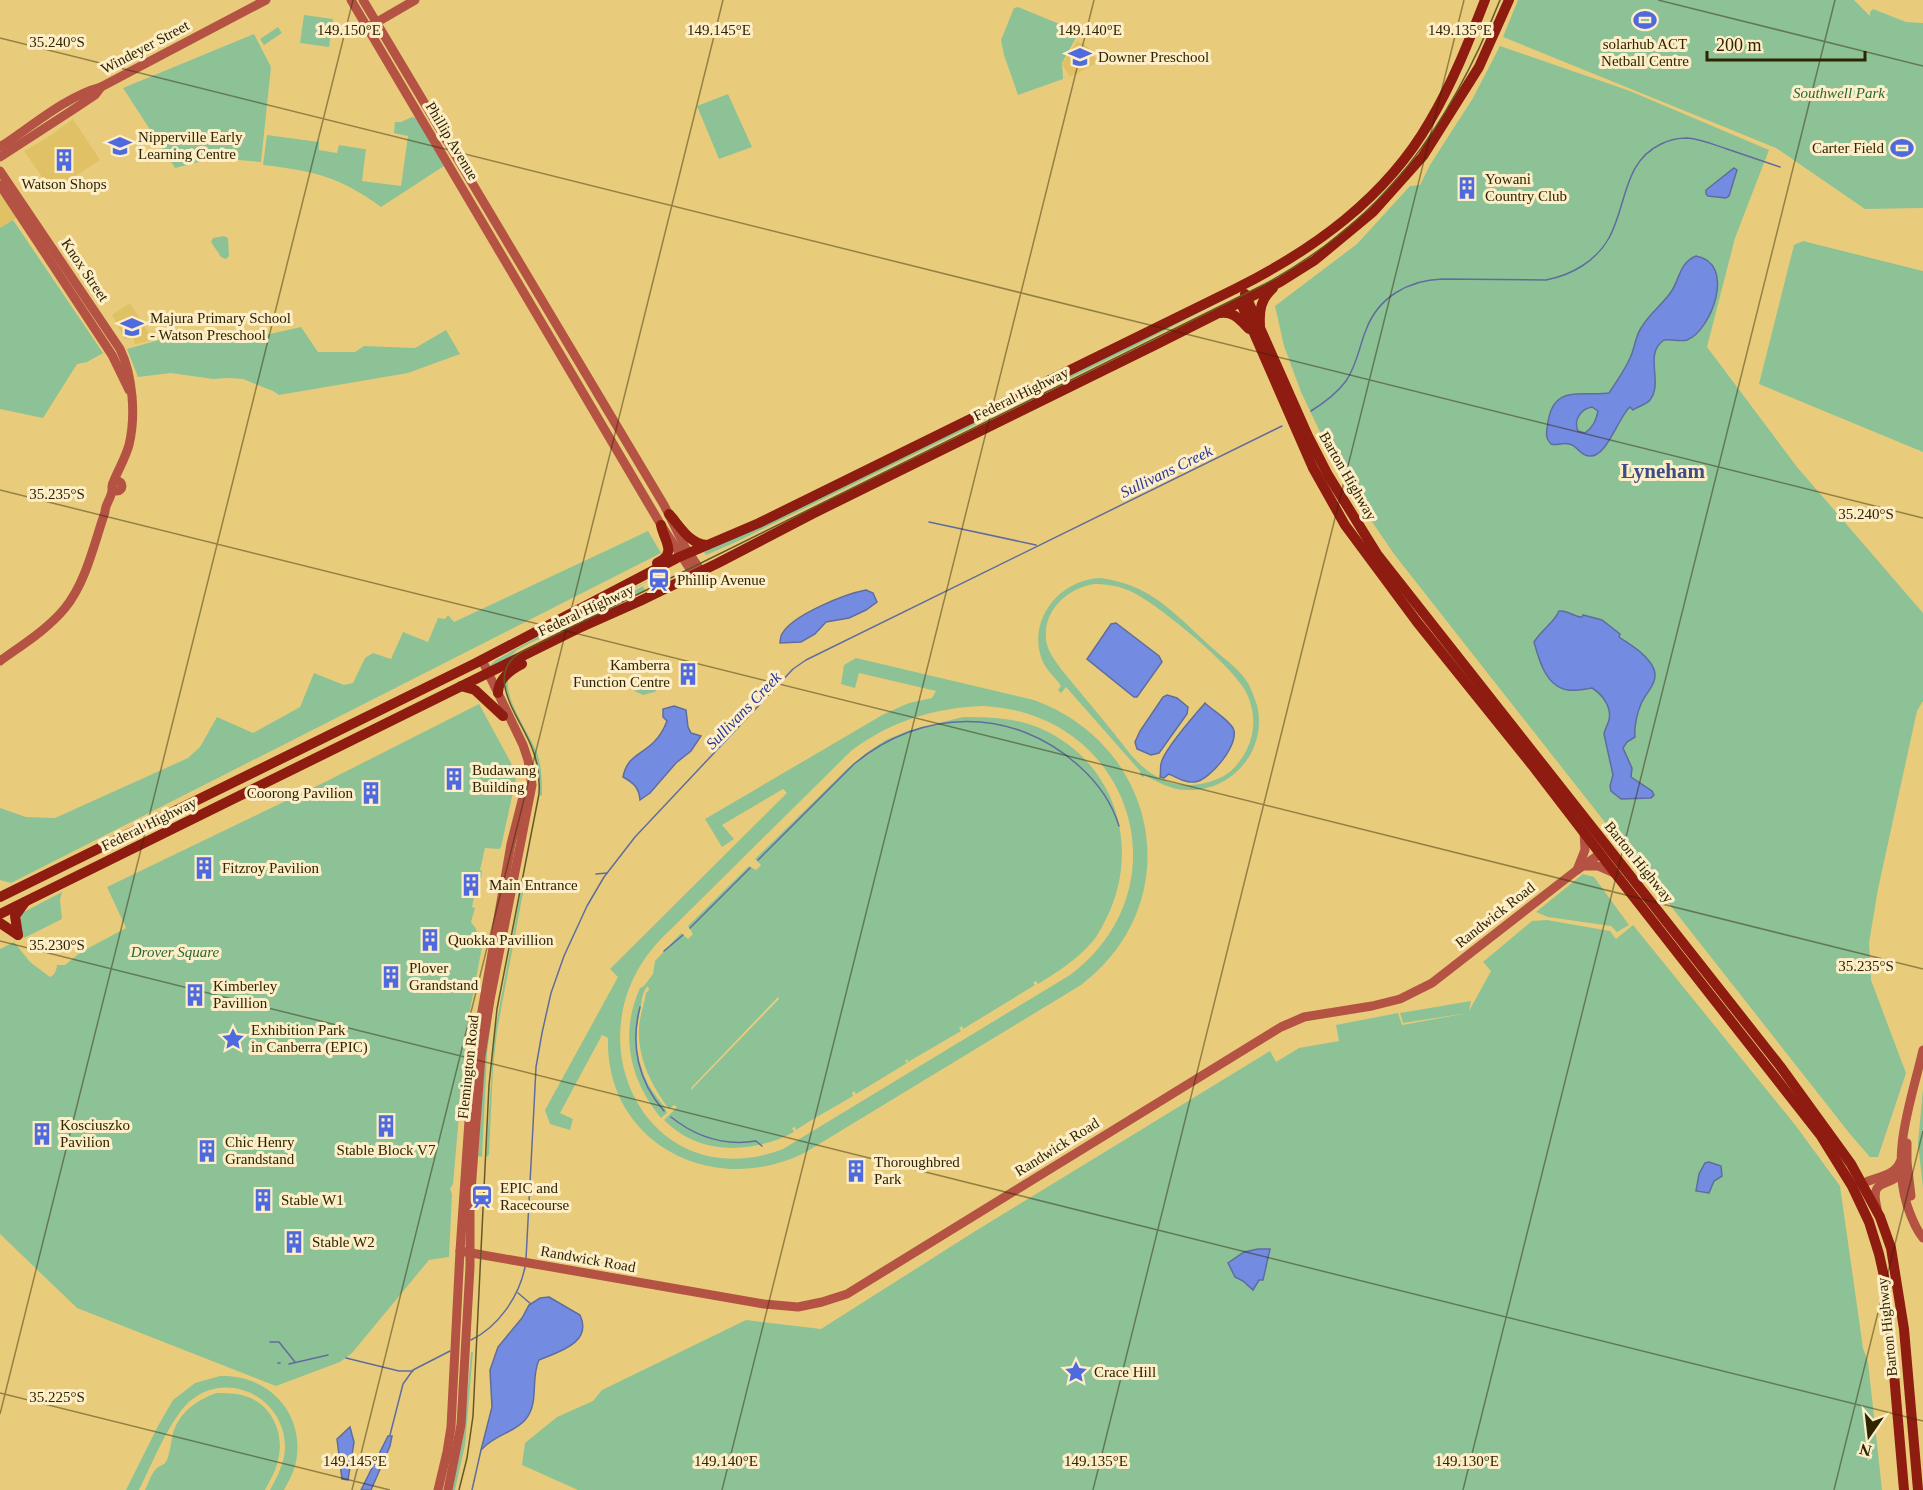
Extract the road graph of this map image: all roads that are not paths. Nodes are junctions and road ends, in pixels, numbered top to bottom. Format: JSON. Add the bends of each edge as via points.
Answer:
{"nodes":[{"id":1,"x":266,"y":0,"type":"edge"},
{"id":2,"x":351,"y":0,"type":"edge"},
{"id":3,"x":363,"y":0,"type":"edge"},
{"id":4,"x":415,"y":0,"type":"edge"},
{"id":5,"x":1485,"y":0,"type":"edge"},
{"id":6,"x":1509,"y":0,"type":"edge"},
{"id":7,"x":377,"y":23,"type":"junction"},
{"id":8,"x":367,"y":28,"type":"junction"},
{"id":9,"x":101,"y":87,"type":"junction"},
{"id":10,"x":0,"y":147,"type":"edge"},
{"id":11,"x":0,"y":157,"type":"edge"},
{"id":12,"x":0,"y":171,"type":"edge"},
{"id":13,"x":0,"y":185,"type":"edge"},
{"id":14,"x":1280,"y":282,"type":"junction"},
{"id":15,"x":1238,"y":287,"type":"junction"},
{"id":16,"x":1243,"y":300,"type":"junction"},
{"id":17,"x":1217,"y":314,"type":"junction"},
{"id":18,"x":1257,"y":331,"type":"junction"},
{"id":19,"x":130,"y":392,"type":"junction"},
{"id":20,"x":669,"y":514,"type":"junction"},
{"id":21,"x":661,"y":525,"type":"junction"},
{"id":22,"x":708,"y":544,"type":"junction"},
{"id":23,"x":686,"y":555,"type":"junction"},
{"id":24,"x":698,"y":573,"type":"junction"},
{"id":25,"x":619,"y":587,"type":"junction"},
{"id":26,"x":566,"y":635,"type":"junction"},
{"id":27,"x":0,"y":661,"type":"edge"},
{"id":28,"x":479,"y":661,"type":"junction"},
{"id":29,"x":486,"y":675,"type":"junction"},
{"id":30,"x":461,"y":686,"type":"junction"},
{"id":31,"x":498,"y":693,"type":"junction"},
{"id":32,"x":503,"y":716,"type":"junction"},
{"id":33,"x":1584,"y":832,"type":"junction"},
{"id":34,"x":1602,"y":849,"type":"junction"},
{"id":35,"x":1577,"y":870,"type":"junction"},
{"id":36,"x":1617,"y":877,"type":"junction"},
{"id":37,"x":0,"y":888,"type":"edge"},
{"id":38,"x":14,"y":891,"type":"junction"},
{"id":39,"x":0,"y":897,"type":"edge"},
{"id":40,"x":26,"y":902,"type":"junction"},
{"id":41,"x":1,"y":915,"type":"edge"},
{"id":42,"x":1923,"y":1050,"type":"edge"},
{"id":43,"x":474,"y":1116,"type":"junction"},
{"id":44,"x":1904,"y":1161,"type":"junction"},
{"id":45,"x":1851,"y":1164,"type":"junction"},
{"id":46,"x":1901,"y":1175,"type":"junction"},
{"id":47,"x":1884,"y":1178,"type":"junction"},
{"id":48,"x":1862,"y":1184,"type":"junction"},
{"id":49,"x":1908,"y":1197,"type":"junction"},
{"id":50,"x":1860,"y":1202,"type":"junction"},
{"id":51,"x":1880,"y":1217,"type":"junction"},
{"id":52,"x":1923,"y":1230,"type":"edge"},
{"id":53,"x":1923,"y":1238,"type":"edge"},
{"id":54,"x":465,"y":1255,"type":"junction"},
{"id":55,"x":438,"y":1490,"type":"edge"},
{"id":56,"x":448,"y":1490,"type":"edge"},
{"id":57,"x":1904,"y":1490,"type":"edge"},
{"id":58,"x":1917,"y":1490,"type":"edge"}],
"edges":[{"from":1,"to":9,"type":"main road","name":"Windeyer Street"},
{"from":2,"to":8,"type":"main road","name":"Phillip Avenue"},
{"from":3,"to":7,"type":"main road","name":"Phillip Avenue"},
{"from":4,"to":7,"type":"main road"},
{"from":5,"to":15,"type":"highway","name":"Federal Highway","via":[[1447,89],[1401,163],[1365,203],[1323,238]]},
{"from":6,"to":14,"type":"highway","via":[[1479,67],[1414,167],[1350,232]]},
{"from":7,"to":8,"type":"main road"},
{"from":7,"to":20,"type":"main road","name":"Phillip Avenue"},
{"from":8,"to":21,"type":"main road","name":"Phillip Avenue"},
{"from":9,"to":10,"type":"main road","name":"Windeyer Street","via":[[65,104]]},
{"from":9,"to":11,"type":"main road","name":"Windeyer Street","via":[[95,95]]},
{"from":12,"to":19,"type":"main road","name":"Knox Street","via":[[120,349]]},
{"from":13,"to":19,"type":"main road","name":"Knox Street","via":[[112,355]]},
{"from":14,"to":16,"type":"highway","name":"Federal Highway"},
{"from":14,"to":18,"type":"highway","via":[[1263,299]]},
{"from":15,"to":16,"type":"highway","name":"Barton Highway"},
{"from":15,"to":22,"type":"highway","name":"Federal Highway","via":[[759,523]]},
{"from":16,"to":17,"type":"highway","name":"Federal Highway"},
{"from":16,"to":18,"type":"highway","name":"Barton Highway"},
{"from":17,"to":18,"type":"highway","via":[[1235,315]]},
{"from":17,"to":24,"type":"highway","name":"Federal Highway"},
{"from":18,"to":33,"type":"highway","name":"Barton Highway","via":[[1313,468],[1346,525],[1417,622]]},
{"from":18,"to":34,"type":"highway","name":"Barton Highway","via":[[1328,475],[1377,554]]},
{"from":19,"to":27,"type":"main road","name":"Knox Street","via":[[133,407],[123,462],[71,600],[44,628]]},
{"from":20,"to":22,"type":"highway","via":[[692,541]]},
{"from":20,"to":23,"type":"main road","name":"Phillip Avenue"},
{"from":21,"to":23,"type":"main road","name":"Phillip Avenue"},
{"from":21,"to":25,"type":"highway","via":[[669,548],[666,557],[627,578]]},
{"from":22,"to":23,"type":"highway","name":"Federal Highway"},
{"from":23,"to":24,"type":"main road","name":"Phillip Avenue"},
{"from":23,"to":25,"type":"highway","name":"Federal Highway"},
{"from":24,"to":26,"type":"highway","name":"Federal Highway"},
{"from":25,"to":28,"type":"highway","name":"Federal Highway"},
{"from":26,"to":29,"type":"highway","name":"Federal Highway"},
{"from":26,"to":31,"type":"highway","via":[[555,647],[512,669],[498,686]]},
{"from":28,"to":29,"type":"main road","name":"Flemington Road"},
{"from":28,"to":38,"type":"highway","name":"Federal Highway"},
{"from":29,"to":30,"type":"highway","name":"Federal Highway"},
{"from":29,"to":31,"type":"main road","name":"Flemington Road"},
{"from":29,"to":32,"type":"main road","name":"Flemington Road"},
{"from":30,"to":32,"type":"highway","via":[[475,690]]},
{"from":30,"to":40,"type":"highway","name":"Federal Highway"},
{"from":31,"to":43,"type":"main road","name":"Flemington Road","via":[[523,745],[532,785],[490,1000]]},
{"from":32,"to":43,"type":"main road","name":"Flemington Road","via":[[521,753],[525,786],[477,1035]]},
{"from":33,"to":34,"type":"highway","name":"Barton Highway"},
{"from":33,"to":35,"type":"main road","via":[[1585,850]]},
{"from":34,"to":35,"type":"main road","name":"Randwick Road"},
{"from":34,"to":36,"type":"highway","name":"Barton Highway"},
{"from":34,"to":45,"type":"highway","name":"Barton Highway","via":[[1786,1074]]},
{"from":35,"to":36,"type":"main road","via":[[1598,866]]},
{"from":35,"to":54,"type":"main road","name":"Randwick Road","via":[[1432,983],[1400,999],[1304,1017],[1281,1027],[847,1293],[822,1302],[792,1307],[764,1304]]},
{"from":36,"to":50,"type":"highway","name":"Barton Highway","via":[[1821,1136]]},
{"from":37,"to":38,"type":"highway"},
{"from":38,"to":39,"type":"highway","name":"Federal Highway"},
{"from":40,"to":41,"type":"highway","name":"Federal Highway"},
{"from":40,"to":41,"type":"highway","via":[[15,916],[18,934]]},
{"from":42,"to":44,"type":"main road","via":[[1913,1090]]},
{"from":43,"to":54,"type":"main road","name":"Flemington Road"},
{"from":44,"to":46,"type":"main road"},
{"from":44,"to":47,"type":"main road"},
{"from":44,"to":49,"type":"main road"},
{"from":45,"to":47,"type":"main road","via":[[1868,1176]]},
{"from":45,"to":48,"type":"highway","name":"Barton Highway"},
{"from":46,"to":47,"type":"main road"},
{"from":46,"to":49,"type":"main road"},
{"from":47,"to":48,"type":"main road"},
{"from":47,"to":49,"type":"main road"},
{"from":47,"to":51,"type":"main road","via":[[1875,1192]]},
{"from":48,"to":50,"type":"highway"},
{"from":48,"to":51,"type":"highway","name":"Barton Highway"},
{"from":49,"to":52,"type":"main road"},
{"from":49,"to":53,"type":"main road","via":[[1914,1224]]},
{"from":50,"to":57,"type":"highway","name":"Barton Highway","via":[[1879,1254],[1887,1301]]},
{"from":51,"to":58,"type":"highway","name":"Barton Highway","via":[[1898,1283]]},
{"from":54,"to":55,"type":"main road","name":"Flemington Road","via":[[451,1427]]},
{"from":54,"to":56,"type":"main road","name":"Flemington Road","via":[[467,1333],[461,1425]]}]}
